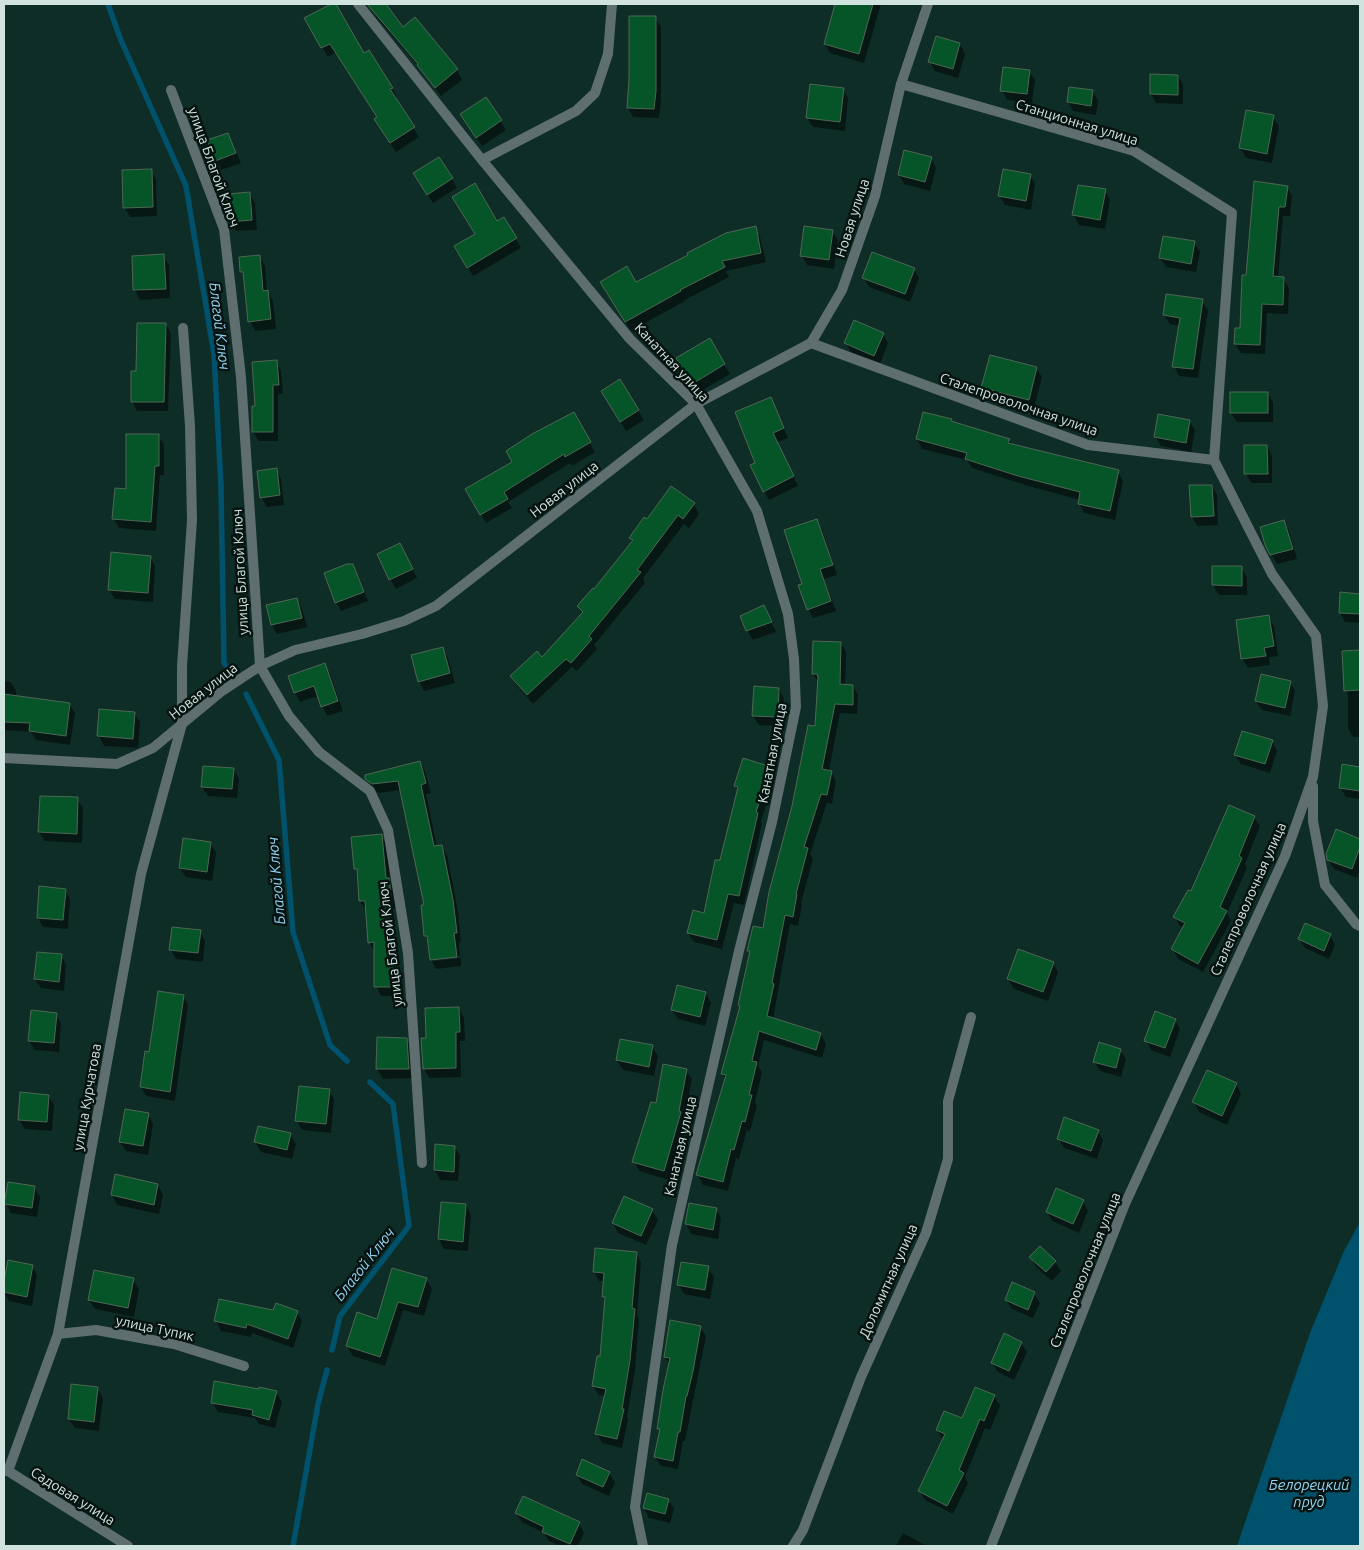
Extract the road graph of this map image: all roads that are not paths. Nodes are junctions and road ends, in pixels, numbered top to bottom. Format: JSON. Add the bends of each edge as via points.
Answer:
{"nodes":[{"id":1,"x":358,"y":4,"type":"edge"},
{"id":2,"x":612,"y":4,"type":"edge"},
{"id":3,"x":928,"y":4,"type":"edge"},
{"id":4,"x":901,"y":84,"type":"junction"},
{"id":5,"x":171,"y":90,"type":"dead end"},
{"id":6,"x":482,"y":160,"type":"junction"},
{"id":7,"x":183,"y":328,"type":"dead end"},
{"id":8,"x":811,"y":344,"type":"junction"},
{"id":9,"x":696,"y":404,"type":"junction"},
{"id":10,"x":1214,"y":460,"type":"junction"},
{"id":11,"x":260,"y":666,"type":"junction"},
{"id":12,"x":182,"y":724,"type":"junction"},
{"id":13,"x":4,"y":758,"type":"edge"},
{"id":14,"x":1313,"y":777,"type":"junction"},
{"id":15,"x":1360,"y":926,"type":"edge"},
{"id":16,"x":971,"y":1017,"type":"dead end"},
{"id":17,"x":422,"y":1163,"type":"dead end"},
{"id":18,"x":58,"y":1334,"type":"junction"},
{"id":19,"x":244,"y":1366,"type":"dead end"},
{"id":20,"x":6,"y":1471,"type":"edge"},
{"id":21,"x":128,"y":1546,"type":"edge"},
{"id":22,"x":643,"y":1546,"type":"edge"},
{"id":23,"x":793,"y":1546,"type":"edge"},
{"id":24,"x":991,"y":1546,"type":"edge"}],
"edges":[{"from":1,"to":6,"type":"street","name":"Канатная улица"},
{"from":2,"to":6,"type":"street","via":[[608,54],[595,93],[576,111]]},
{"from":3,"to":4,"type":"street","name":"Новая улица"},
{"from":4,"to":8,"type":"street","name":"Новая улица","via":[[875,196],[842,290]]},
{"from":4,"to":10,"type":"street","name":"Станционная улица","via":[[1134,151],[1232,213]]},
{"from":5,"to":11,"type":"street","name":"улица Благой Ключ","via":[[224,229],[241,377]]},
{"from":6,"to":9,"type":"street","name":"Канатная улица","via":[[630,339]]},
{"from":7,"to":12,"type":"street","via":[[192,520],[182,666]]},
{"from":8,"to":9,"type":"street","name":"Новая улица"},
{"from":8,"to":10,"type":"street","name":"Сталепроволочная улица","via":[[1088,445]]},
{"from":9,"to":11,"type":"street","name":"Новая улица","via":[[436,606],[404,621],[295,650]]},
{"from":9,"to":22,"type":"street","name":"Канатная улица","via":[[757,511],[788,614],[796,707],[672,1244],[635,1508]]},
{"from":10,"to":14,"type":"street","name":"Сталепроволочная улица","via":[[1272,574],[1316,636],[1323,706]]},
{"from":11,"to":12,"type":"street","name":"Новая улица","via":[[222,691]]},
{"from":11,"to":17,"type":"street","name":"улица Благой Ключ","via":[[289,716],[319,752],[370,791],[388,830],[408,953]]},
{"from":12,"to":13,"type":"street","name":"Новая улица","via":[[153,748],[118,764]]},
{"from":12,"to":18,"type":"street","name":"улица Курчатова","via":[[141,874]]},
{"from":14,"to":15,"type":"street","via":[[1313,821],[1325,885]]},
{"from":14,"to":24,"type":"street","name":"Сталепроволочная улица","via":[[1285,856],[1125,1204]]},
{"from":16,"to":23,"type":"street","name":"Доломитная улица","via":[[948,1101],[948,1159],[926,1233],[860,1377],[803,1530]]},
{"from":18,"to":19,"type":"street","name":"улица Тупик","via":[[96,1330],[174,1344]]},
{"from":18,"to":20,"type":"street","name":"улица Курчатова"},
{"from":20,"to":21,"type":"street","name":"Садовая улица"}]}
